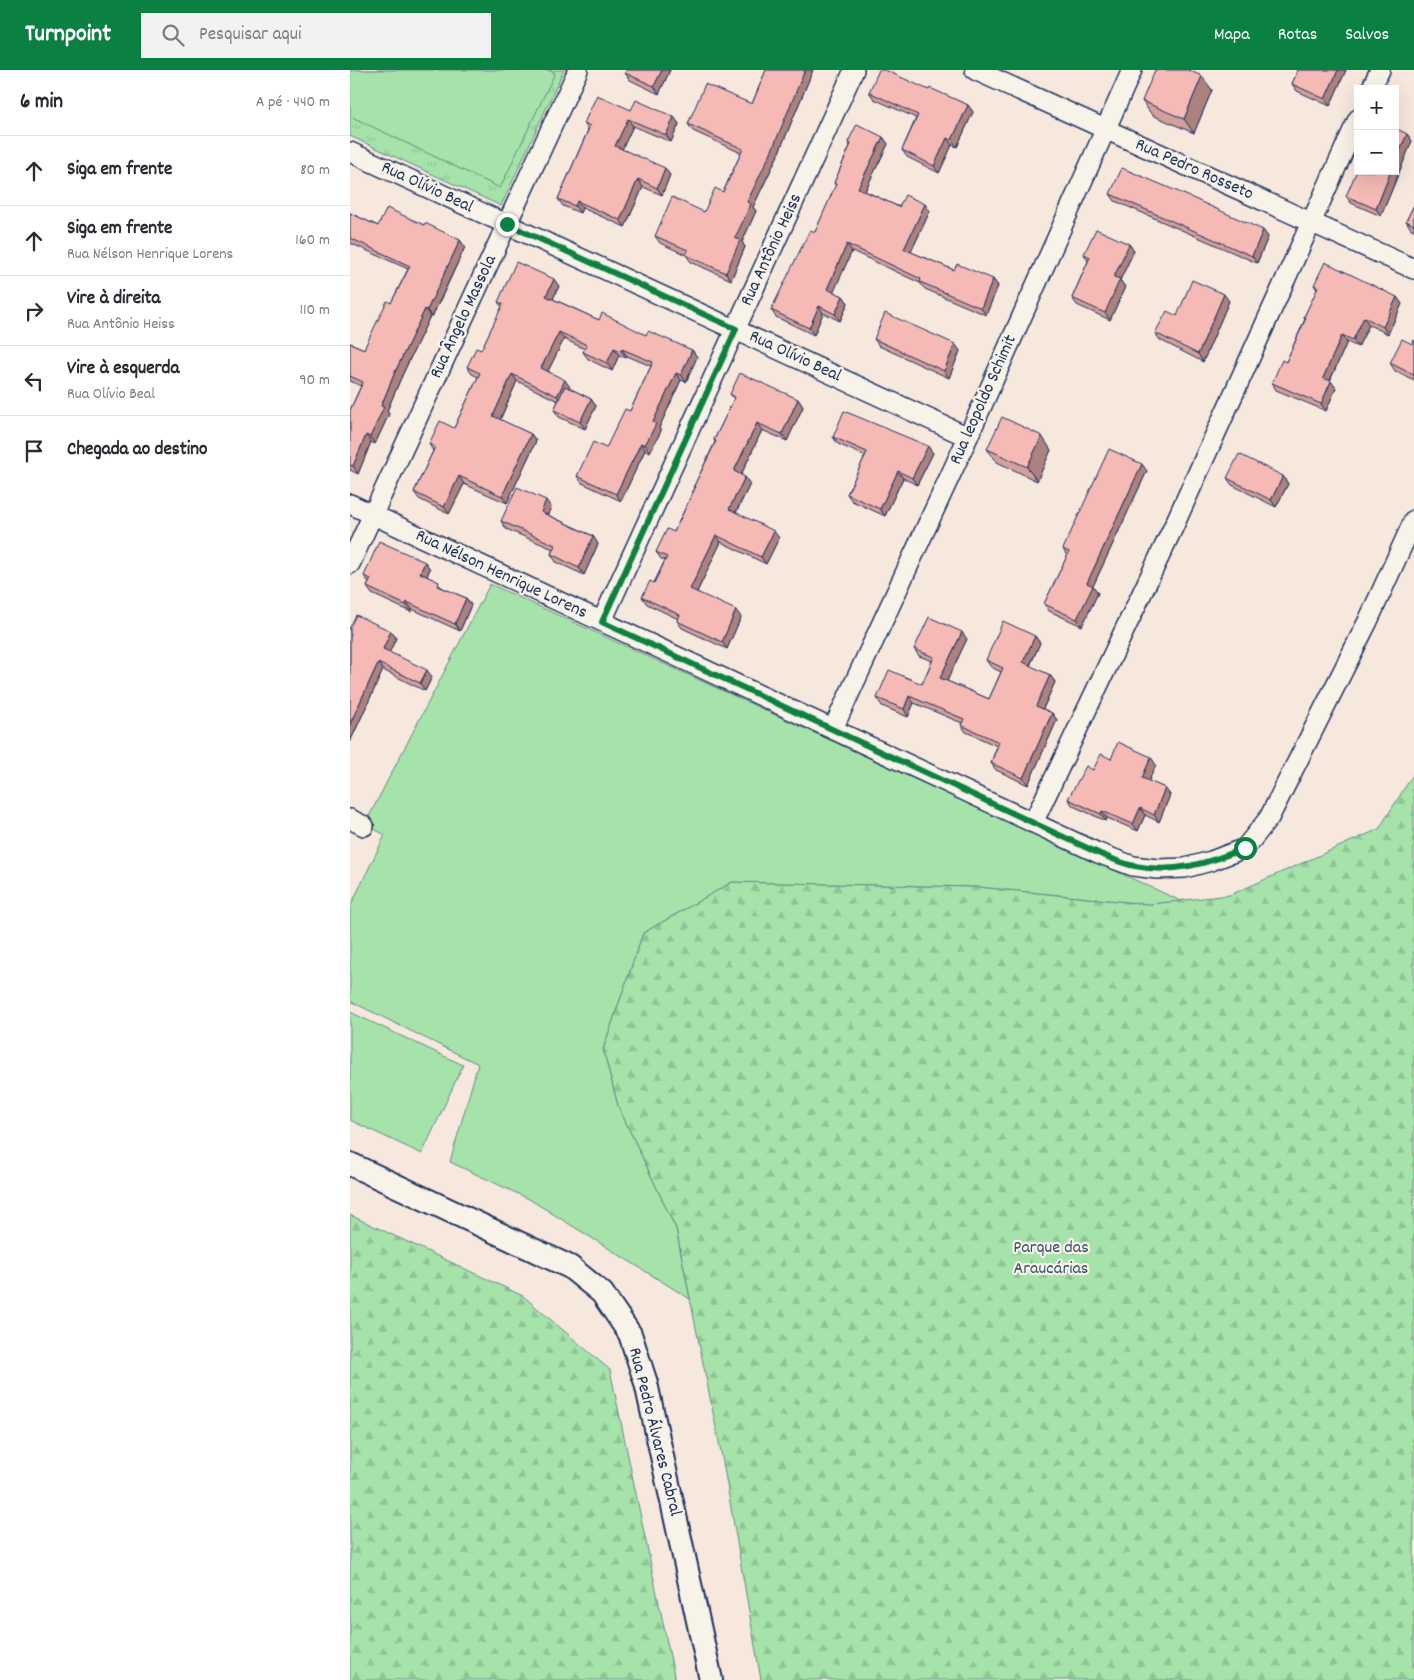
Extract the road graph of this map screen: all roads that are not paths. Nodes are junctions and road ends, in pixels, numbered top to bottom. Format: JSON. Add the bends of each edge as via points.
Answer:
{"nodes":[{"id":1,"x":578,"y":70,"type":"edge"},
{"id":2,"x":854,"y":70,"type":"edge"},
{"id":3,"x":975,"y":70,"type":"edge"},
{"id":4,"x":1132,"y":70,"type":"edge"},
{"id":5,"x":1380,"y":70,"type":"edge"},
{"id":6,"x":1374,"y":85,"type":"edge"},
{"id":7,"x":1354,"y":128,"type":"edge"},
{"id":8,"x":1106,"y":129,"type":"junction"},
{"id":9,"x":350,"y":152,"type":"edge"},
{"id":10,"x":1311,"y":222,"type":"junction"},
{"id":11,"x":507,"y":224,"type":"junction"},
{"id":12,"x":1414,"y":269,"type":"edge"},
{"id":13,"x":736,"y":329,"type":"junction"},
{"id":14,"x":968,"y":436,"type":"junction"},
{"id":15,"x":350,"y":504,"type":"edge"},
{"id":16,"x":373,"y":515,"type":"junction"},
{"id":17,"x":1414,"y":520,"type":"edge"},
{"id":18,"x":350,"y":564,"type":"edge"},
{"id":19,"x":602,"y":622,"type":"junction"},
{"id":20,"x":833,"y":730,"type":"junction"},
{"id":21,"x":1033,"y":823,"type":"junction"},
{"id":22,"x":350,"y":1164,"type":"edge"},
{"id":23,"x":711,"y":1680,"type":"edge"}],
"edges":[{"from":1,"to":11,"type":"street","name":"Rua Ângelo Massola"},
{"from":2,"to":13,"type":"street","name":"Rua Antônio Heiss"},
{"from":3,"to":8,"type":"street","name":"Rua Pedro Rosseto"},
{"from":4,"to":8,"type":"street","name":"Rua leopoldo Schimit"},
{"from":5,"to":6,"type":"street"},
{"from":7,"to":10,"type":"street"},
{"from":8,"to":10,"type":"street","name":"Rua Pedro Rosseto"},
{"from":8,"to":14,"type":"street","name":"Rua leopoldo Schimit"},
{"from":9,"to":11,"type":"street","name":"Rua Olívio Beal"},
{"from":10,"to":12,"type":"street","name":"Rua Pedro Rosseto"},
{"from":10,"to":21,"type":"street","via":[[1172,530]]},
{"from":11,"to":13,"type":"street","name":"Rua Olívio Beal"},
{"from":11,"to":16,"type":"street","name":"Rua Ângelo Massola"},
{"from":13,"to":14,"type":"street","name":"Rua Olívio Beal"},
{"from":13,"to":19,"type":"street","name":"Rua Antônio Heiss"},
{"from":14,"to":20,"type":"street","name":"Rua leopoldo Schimit"},
{"from":15,"to":16,"type":"street","name":"Rua Nélson Henrique Lorens"},
{"from":16,"to":18,"type":"street","name":"Rua Ângelo Massola"},
{"from":16,"to":19,"type":"street","name":"Rua Nélson Henrique Lorens"},
{"from":17,"to":21,"type":"street","name":"Rua Nélson Henrique Lorens","via":[[1269,818],[1245,848],[1212,862],[1185,868],[1149,868],[1098,853]]},
{"from":19,"to":20,"type":"street","name":"Rua Nélson Henrique Lorens"},
{"from":20,"to":21,"type":"street","name":"Rua Nélson Henrique Lorens"},
{"from":22,"to":23,"type":"street","name":"Rua Pedro Álvares Cabral","via":[[570,1267],[602,1293],[630,1334],[646,1383]]}]}
